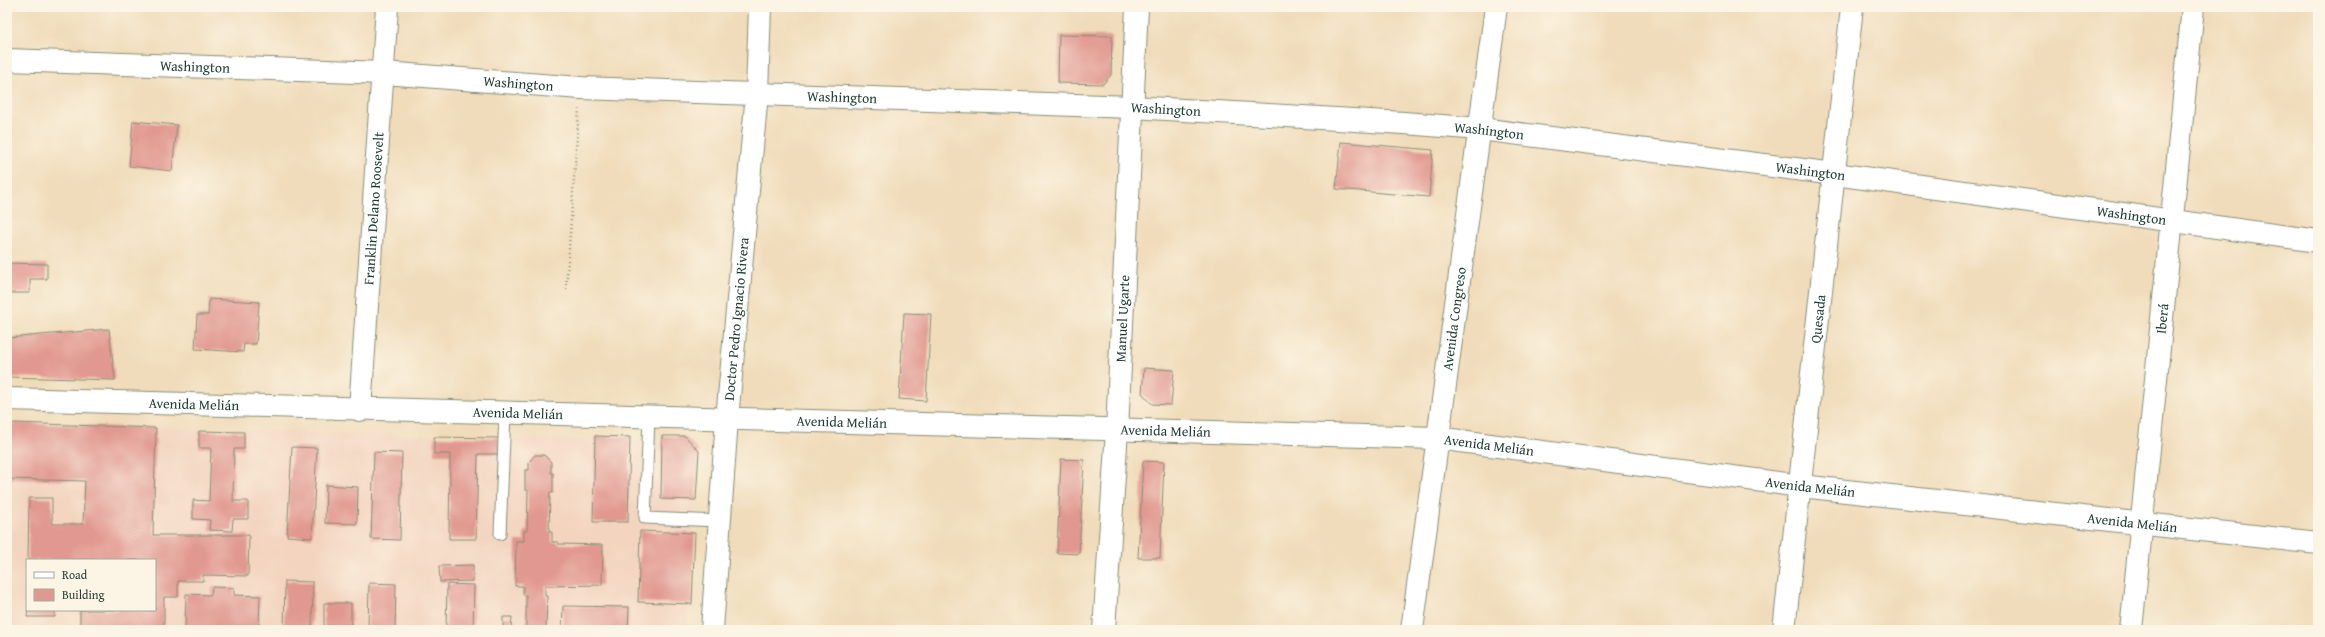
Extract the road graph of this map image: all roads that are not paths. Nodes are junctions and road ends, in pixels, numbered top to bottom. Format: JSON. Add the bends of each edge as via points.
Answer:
{"nodes":[{"id":1,"x":387,"y":7,"type":"edge"},
{"id":2,"x":760,"y":7,"type":"edge"},
{"id":3,"x":1137,"y":7,"type":"edge"},
{"id":4,"x":1496,"y":7,"type":"edge"},
{"id":5,"x":1852,"y":7,"type":"edge"},
{"id":6,"x":2193,"y":7,"type":"edge"},
{"id":7,"x":7,"y":60,"type":"edge"},
{"id":8,"x":384,"y":73,"type":"junction"},
{"id":9,"x":757,"y":93,"type":"junction"},
{"id":10,"x":1132,"y":107,"type":"junction"},
{"id":11,"x":1480,"y":129,"type":"junction"},
{"id":12,"x":1835,"y":174,"type":"junction"},
{"id":13,"x":2172,"y":220,"type":"junction"},
{"id":14,"x":2318,"y":241,"type":"edge"},
{"id":15,"x":7,"y":399,"type":"edge"},
{"id":16,"x":360,"y":410,"type":"junction"},
{"id":17,"x":506,"y":414,"type":"junction"},
{"id":18,"x":649,"y":417,"type":"junction"},
{"id":19,"x":727,"y":419,"type":"junction"},
{"id":20,"x":1118,"y":430,"type":"junction"},
{"id":21,"x":1437,"y":438,"type":"junction"},
{"id":22,"x":1801,"y":486,"type":"junction"},
{"id":23,"x":720,"y":521,"type":"junction"},
{"id":24,"x":2141,"y":522,"type":"junction"},
{"id":25,"x":500,"y":534,"type":"dead end"},
{"id":26,"x":2318,"y":543,"type":"edge"},
{"id":27,"x":712,"y":630,"type":"edge"},
{"id":28,"x":1104,"y":630,"type":"edge"},
{"id":29,"x":1412,"y":630,"type":"edge"},
{"id":30,"x":1784,"y":630,"type":"edge"},
{"id":31,"x":2131,"y":630,"type":"edge"}],
"edges":[{"from":1,"to":8,"type":"street","name":"Franklin Delano Roosevelt"},
{"from":2,"to":9,"type":"street","name":"Doctor Pedro Ignacio Rivera"},
{"from":3,"to":10,"type":"street","name":"Manuel Ugarte"},
{"from":4,"to":11,"type":"street","name":"Avenida Congreso"},
{"from":5,"to":12,"type":"street","name":"Quesada"},
{"from":6,"to":13,"type":"street","name":"Iberá"},
{"from":7,"to":8,"type":"street","name":"Washington"},
{"from":8,"to":9,"type":"street","name":"Washington","via":[[581,88]]},
{"from":8,"to":16,"type":"street","name":"Franklin Delano Roosevelt"},
{"from":9,"to":10,"type":"street","name":"Washington"},
{"from":9,"to":19,"type":"street","name":"Doctor Pedro Ignacio Rivera"},
{"from":10,"to":11,"type":"street","name":"Washington"},
{"from":10,"to":20,"type":"street","name":"Manuel Ugarte"},
{"from":11,"to":12,"type":"street","name":"Washington"},
{"from":11,"to":21,"type":"street","name":"Avenida Congreso"},
{"from":12,"to":13,"type":"street","name":"Washington"},
{"from":12,"to":22,"type":"street","name":"Quesada"},
{"from":13,"to":14,"type":"street","name":"Washington"},
{"from":13,"to":24,"type":"street","name":"Iberá"},
{"from":15,"to":16,"type":"street","name":"Avenida Melián"},
{"from":16,"to":17,"type":"street","name":"Avenida Melián"},
{"from":17,"to":18,"type":"street","name":"Avenida Melián"},
{"from":17,"to":25,"type":"lane"},
{"from":18,"to":19,"type":"street","name":"Avenida Melián"},
{"from":18,"to":23,"type":"lane","via":[[645,518]]},
{"from":19,"to":20,"type":"street","name":"Avenida Melián"},
{"from":19,"to":23,"type":"street","name":"Doctor Pedro Ignacio Rivera"},
{"from":20,"to":21,"type":"street","name":"Avenida Melián"},
{"from":20,"to":28,"type":"street","name":"Manuel Ugarte"},
{"from":21,"to":22,"type":"street","name":"Avenida Melián"},
{"from":21,"to":29,"type":"street","name":"Avenida Congreso"},
{"from":22,"to":24,"type":"street","name":"Avenida Melián"},
{"from":22,"to":30,"type":"street","name":"Quesada"},
{"from":23,"to":27,"type":"street","name":"Doctor Pedro Ignacio Rivera"},
{"from":24,"to":26,"type":"street","name":"Avenida Melián"},
{"from":24,"to":31,"type":"street","name":"Iberá"}]}
